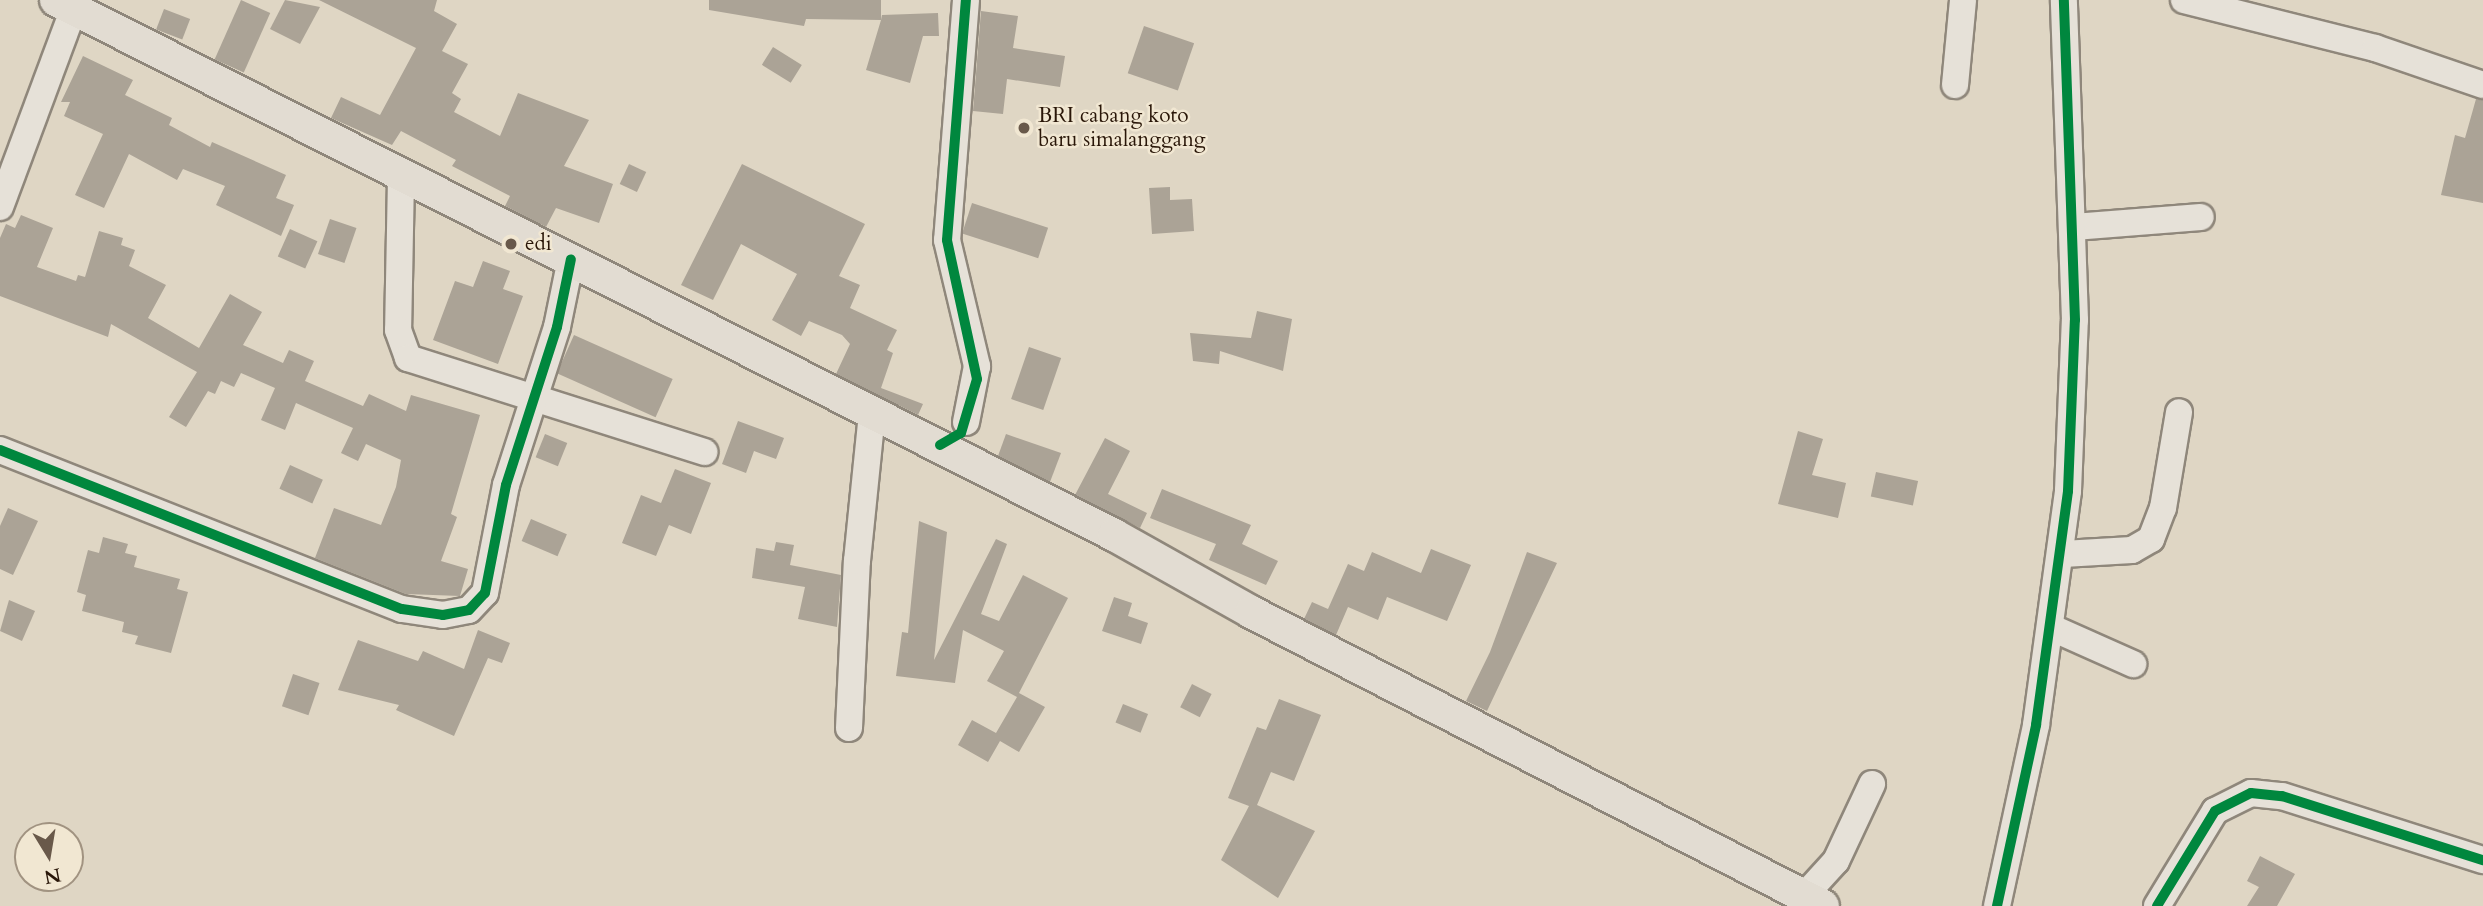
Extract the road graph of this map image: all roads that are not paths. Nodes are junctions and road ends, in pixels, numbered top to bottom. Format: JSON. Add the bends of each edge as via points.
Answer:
{"nodes":[{"id":1,"x":966,"y":0,"type":"edge"},
{"id":2,"x":1964,"y":0,"type":"edge"},
{"id":3,"x":2064,"y":0,"type":"edge"},
{"id":4,"x":2185,"y":0,"type":"edge"},
{"id":5,"x":69,"y":3,"type":"edge"},
{"id":6,"x":1955,"y":85,"type":"dead end"},
{"id":7,"x":2483,"y":85,"type":"edge"},
{"id":8,"x":401,"y":178,"type":"junction"},
{"id":9,"x":0,"y":207,"type":"edge"},
{"id":10,"x":2201,"y":217,"type":"dead end"},
{"id":11,"x":2074,"y":227,"type":"junction"},
{"id":12,"x":570,"y":259,"type":"junction"},
{"id":13,"x":531,"y":395,"type":"junction"},
{"id":14,"x":2179,"y":412,"type":"dead end"},
{"id":15,"x":873,"y":413,"type":"junction"},
{"id":16,"x":956,"y":434,"type":"junction"},
{"id":17,"x":0,"y":450,"type":"edge"},
{"id":18,"x":704,"y":452,"type":"dead end"},
{"id":19,"x":2063,"y":554,"type":"junction"},
{"id":20,"x":2052,"y":628,"type":"junction"},
{"id":21,"x":2133,"y":664,"type":"dead end"},
{"id":22,"x":849,"y":728,"type":"dead end"},
{"id":23,"x":1872,"y":784,"type":"dead end"},
{"id":24,"x":2483,"y":860,"type":"edge"},
{"id":25,"x":1813,"y":901,"type":"edge"},
{"id":26,"x":1997,"y":906,"type":"edge"},
{"id":27,"x":2157,"y":906,"type":"edge"}],
"edges":[{"from":1,"to":16,"type":"street","via":[[947,240],[977,366]]},
{"from":2,"to":6,"type":"street"},
{"from":3,"to":11,"type":"street"},
{"from":4,"to":7,"type":"street","via":[[2375,48]]},
{"from":5,"to":8,"type":"main road"},
{"from":5,"to":9,"type":"street"},
{"from":8,"to":12,"type":"main road"},
{"from":8,"to":13,"type":"street","via":[[401,349],[418,364]]},
{"from":10,"to":11,"type":"street"},
{"from":11,"to":19,"type":"street","via":[[2074,388]]},
{"from":12,"to":13,"type":"street","via":[[557,327]]},
{"from":12,"to":15,"type":"main road"},
{"from":13,"to":17,"type":"street","via":[[506,485],[485,593],[469,610],[443,615],[402,609]]},
{"from":13,"to":18,"type":"street"},
{"from":14,"to":19,"type":"street","via":[[2163,508],[2151,540],[2132,550]]},
{"from":15,"to":16,"type":"main road"},
{"from":15,"to":22,"type":"street","via":[[857,561]]},
{"from":16,"to":25,"type":"main road"},
{"from":19,"to":20,"type":"street"},
{"from":20,"to":21,"type":"street"},
{"from":20,"to":26,"type":"street"},
{"from":23,"to":25,"type":"street"},
{"from":24,"to":27,"type":"street","via":[[2294,799],[2251,793],[2215,811]]}]}
